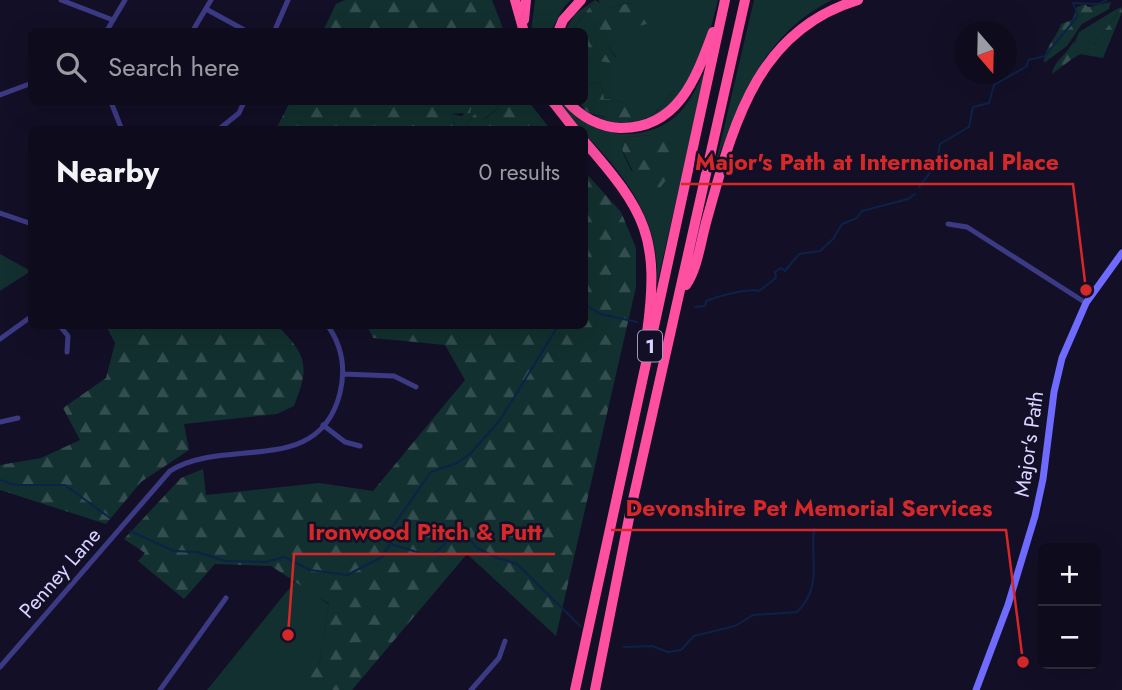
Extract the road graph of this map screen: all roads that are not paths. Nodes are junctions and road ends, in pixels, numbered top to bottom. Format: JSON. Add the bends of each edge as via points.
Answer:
{"nodes":[{"id":1,"x":61,"y":0,"type":"edge"},
{"id":2,"x":125,"y":0,"type":"edge"},
{"id":3,"x":211,"y":0,"type":"edge"},
{"id":4,"x":288,"y":0,"type":"edge"},
{"id":5,"x":515,"y":0,"type":"edge"},
{"id":6,"x":526,"y":0,"type":"edge"},
{"id":7,"x":581,"y":0,"type":"edge"},
{"id":8,"x":858,"y":0,"type":"edge"},
{"id":9,"x":725,"y":1,"type":"edge"},
{"id":10,"x":744,"y":3,"type":"edge"},
{"id":11,"x":206,"y":9,"type":"junction"},
{"id":12,"x":113,"y":20,"type":"junction"},
{"id":13,"x":108,"y":28,"type":"edge"},
{"id":14,"x":194,"y":28,"type":"edge"},
{"id":15,"x":241,"y":28,"type":"edge"},
{"id":16,"x":276,"y":28,"type":"edge"},
{"id":17,"x":524,"y":28,"type":"edge"},
{"id":18,"x":524,"y":28,"type":"edge"},
{"id":19,"x":560,"y":28,"type":"edge"},
{"id":20,"x":28,"y":84,"type":"edge"},
{"id":21,"x":0,"y":95,"type":"edge"},
{"id":22,"x":112,"y":105,"type":"edge"},
{"id":23,"x":243,"y":105,"type":"edge"},
{"id":24,"x":554,"y":105,"type":"edge"},
{"id":25,"x":571,"y":105,"type":"edge"},
{"id":26,"x":120,"y":126,"type":"edge"},
{"id":27,"x":223,"y":126,"type":"edge"},
{"id":28,"x":572,"y":126,"type":"edge"},
{"id":29,"x":588,"y":146,"type":"edge"},
{"id":30,"x":0,"y":213,"type":"edge"},
{"id":31,"x":28,"y":223,"type":"edge"},
{"id":32,"x":948,"y":224,"type":"dead end"},
{"id":33,"x":1122,"y":253,"type":"edge"},
{"id":34,"x":679,"y":294,"type":"junction"},
{"id":35,"x":1086,"y":303,"type":"junction"},
{"id":36,"x":28,"y":319,"type":"edge"},
{"id":37,"x":62,"y":329,"type":"edge"},
{"id":38,"x":329,"y":329,"type":"edge"},
{"id":39,"x":0,"y":339,"type":"edge"},
{"id":40,"x":67,"y":352,"type":"dead end"},
{"id":41,"x":344,"y":374,"type":"junction"},
{"id":42,"x":416,"y":387,"type":"dead end"},
{"id":43,"x":638,"y":404,"type":"junction"},
{"id":44,"x":18,"y":418,"type":"dead end"},
{"id":45,"x":0,"y":422,"type":"edge"},
{"id":46,"x":323,"y":425,"type":"junction"},
{"id":47,"x":360,"y":446,"type":"dead end"},
{"id":48,"x":226,"y":598,"type":"dead end"},
{"id":49,"x":505,"y":640,"type":"dead end"},
{"id":50,"x":0,"y":667,"type":"edge"},
{"id":51,"x":160,"y":690,"type":"edge"},
{"id":52,"x":471,"y":690,"type":"edge"},
{"id":53,"x":575,"y":690,"type":"edge"},
{"id":54,"x":595,"y":690,"type":"edge"},
{"id":55,"x":976,"y":690,"type":"edge"}],
"edges":[{"from":1,"to":12,"type":"street"},
{"from":2,"to":12,"type":"street"},
{"from":3,"to":11,"type":"street"},
{"from":4,"to":16,"type":"street"},
{"from":5,"to":17,"type":"highway"},
{"from":6,"to":18,"type":"highway"},
{"from":7,"to":19,"type":"highway"},
{"from":8,"to":34,"type":"highway","via":[[824,13],[799,30],[755,80],[738,120],[689,282]]},
{"from":9,"to":25,"type":"highway","via":[[691,88],[666,115],[633,128],[615,128],[586,118]]},
{"from":9,"to":43,"type":"highway","number":"1"},
{"from":10,"to":34,"type":"highway","number":"1"},
{"from":11,"to":14,"type":"street"},
{"from":11,"to":15,"type":"street"},
{"from":12,"to":13,"type":"street"},
{"from":20,"to":21,"type":"street"},
{"from":22,"to":26,"type":"street"},
{"from":23,"to":27,"type":"street"},
{"from":24,"to":28,"type":"highway"},
{"from":29,"to":43,"type":"highway","via":[[637,207],[652,251]]},
{"from":30,"to":31,"type":"street"},
{"from":32,"to":35,"type":"street","via":[[967,227]]},
{"from":33,"to":35,"type":"street","name":"Major's Path"},
{"from":34,"to":54,"type":"highway","number":"1"},
{"from":35,"to":55,"type":"street","name":"Major's Path","via":[[1057,375],[1032,527]]},
{"from":36,"to":39,"type":"street"},
{"from":37,"to":40,"type":"street","via":[[68,336]]},
{"from":38,"to":41,"type":"street"},
{"from":41,"to":42,"type":"street","via":[[394,376]]},
{"from":41,"to":46,"type":"street","via":[[335,409]]},
{"from":43,"to":53,"type":"highway","number":"1"},
{"from":44,"to":45,"type":"street"},
{"from":46,"to":47,"type":"street","via":[[345,442]]},
{"from":46,"to":50,"type":"street","name":"Penney Lane","via":[[306,440],[285,449],[208,456],[187,462],[163,478]]},
{"from":48,"to":51,"type":"street"},
{"from":49,"to":52,"type":"street","via":[[499,658]]}]}
